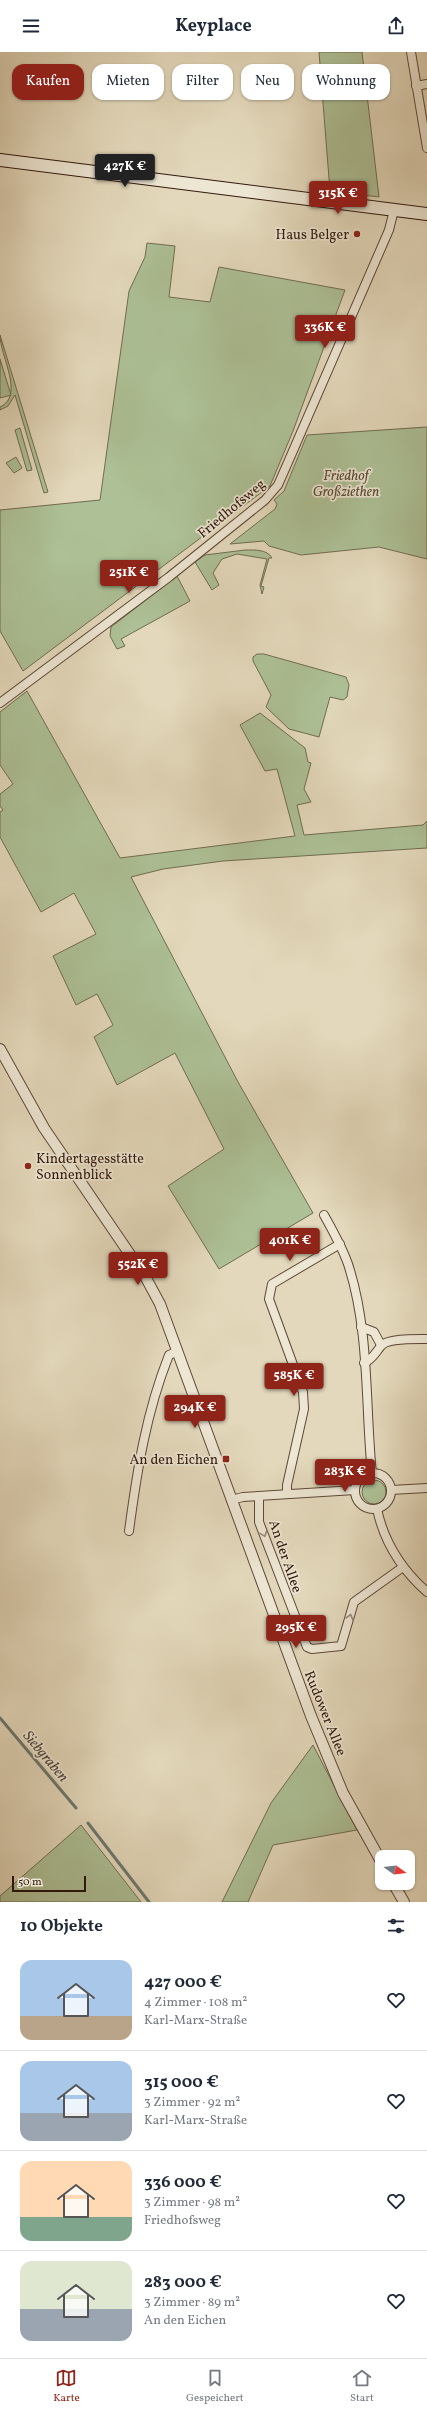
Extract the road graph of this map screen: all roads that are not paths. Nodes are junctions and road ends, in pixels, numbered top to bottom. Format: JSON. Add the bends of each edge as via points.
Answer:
{"nodes":[{"id":1,"x":411,"y":52,"type":"edge"},
{"id":2,"x":427,"y":84,"type":"edge"},
{"id":3,"x":416,"y":86,"type":"junction"},
{"id":4,"x":427,"y":148,"type":"edge"},
{"id":5,"x":0,"y":160,"type":"edge"},
{"id":6,"x":394,"y":210,"type":"junction"},
{"id":7,"x":427,"y":214,"type":"edge"},
{"id":8,"x":0,"y":703,"type":"edge"},
{"id":9,"x":0,"y":1049,"type":"edge"},
{"id":10,"x":324,"y":1215,"type":"dead end"},
{"id":11,"x":340,"y":1244,"type":"junction"},
{"id":12,"x":361,"y":1327,"type":"junction"},
{"id":13,"x":427,"y":1339,"type":"edge"},
{"id":14,"x":382,"y":1345,"type":"junction"},
{"id":15,"x":178,"y":1351,"type":"junction"},
{"id":16,"x":364,"y":1363,"type":"junction"},
{"id":17,"x":372,"y":1474,"type":"junction"},
{"id":18,"x":427,"y":1488,"type":"edge"},
{"id":19,"x":355,"y":1490,"type":"junction"},
{"id":20,"x":391,"y":1490,"type":"junction"},
{"id":21,"x":287,"y":1494,"type":"junction"},
{"id":22,"x":259,"y":1496,"type":"junction"},
{"id":23,"x":231,"y":1500,"type":"junction"},
{"id":24,"x":377,"y":1509,"type":"junction"},
{"id":25,"x":129,"y":1532,"type":"dead end"},
{"id":26,"x":403,"y":1566,"type":"junction"},
{"id":27,"x":427,"y":1592,"type":"edge"},
{"id":28,"x":375,"y":1850,"type":"edge"},
{"id":29,"x":397,"y":1890,"type":"edge"},
{"id":30,"x":404,"y":1902,"type":"edge"}],
"edges":[{"from":1,"to":3,"type":"street"},
{"from":2,"to":3,"type":"street"},
{"from":3,"to":4,"type":"street"},
{"from":5,"to":6,"type":"main road"},
{"from":6,"to":7,"type":"main road"},
{"from":6,"to":8,"type":"street","name":"Friedhofsweg","via":[[389,230],[289,460],[272,493],[169,577]]},
{"from":9,"to":15,"type":"street","name":"Rudower Allee","via":[[44,1128],[153,1291]]},
{"from":10,"to":11,"type":"street"},
{"from":11,"to":12,"type":"street","via":[[354,1286]]},
{"from":11,"to":21,"type":"street","via":[[272,1284],[269,1292],[269,1299],[303,1392],[304,1410]]},
{"from":12,"to":14,"type":"street","via":[[374,1332]]},
{"from":12,"to":16,"type":"street"},
{"from":13,"to":14,"type":"street","via":[[390,1341]]},
{"from":14,"to":16,"type":"street","via":[[372,1359]]},
{"from":15,"to":23,"type":"street","name":"Rudower Allee"},
{"from":15,"to":25,"type":"street","via":[[169,1355],[148,1416]]},
{"from":16,"to":17,"type":"street"},
{"from":17,"to":19,"type":"street","via":[[359,1481]]},
{"from":17,"to":20,"type":"street","via":[[387,1480]]},
{"from":18,"to":20,"type":"street"},
{"from":19,"to":21,"type":"street"},
{"from":19,"to":24,"type":"street","via":[[362,1505]]},
{"from":20,"to":24,"type":"street","via":[[386,1504]]},
{"from":21,"to":22,"type":"street"},
{"from":22,"to":23,"type":"street"},
{"from":22,"to":26,"type":"street","name":"An der Allee","one_way":true,"via":[[259,1522],[307,1647],[312,1649],[341,1646],[354,1602]]},
{"from":23,"to":28,"type":"street","name":"Rudower Allee","via":[[322,1745],[343,1793]]},
{"from":24,"to":26,"type":"street","via":[[384,1536]]},
{"from":26,"to":27,"type":"street"},
{"from":29,"to":30,"type":"street"}]}
